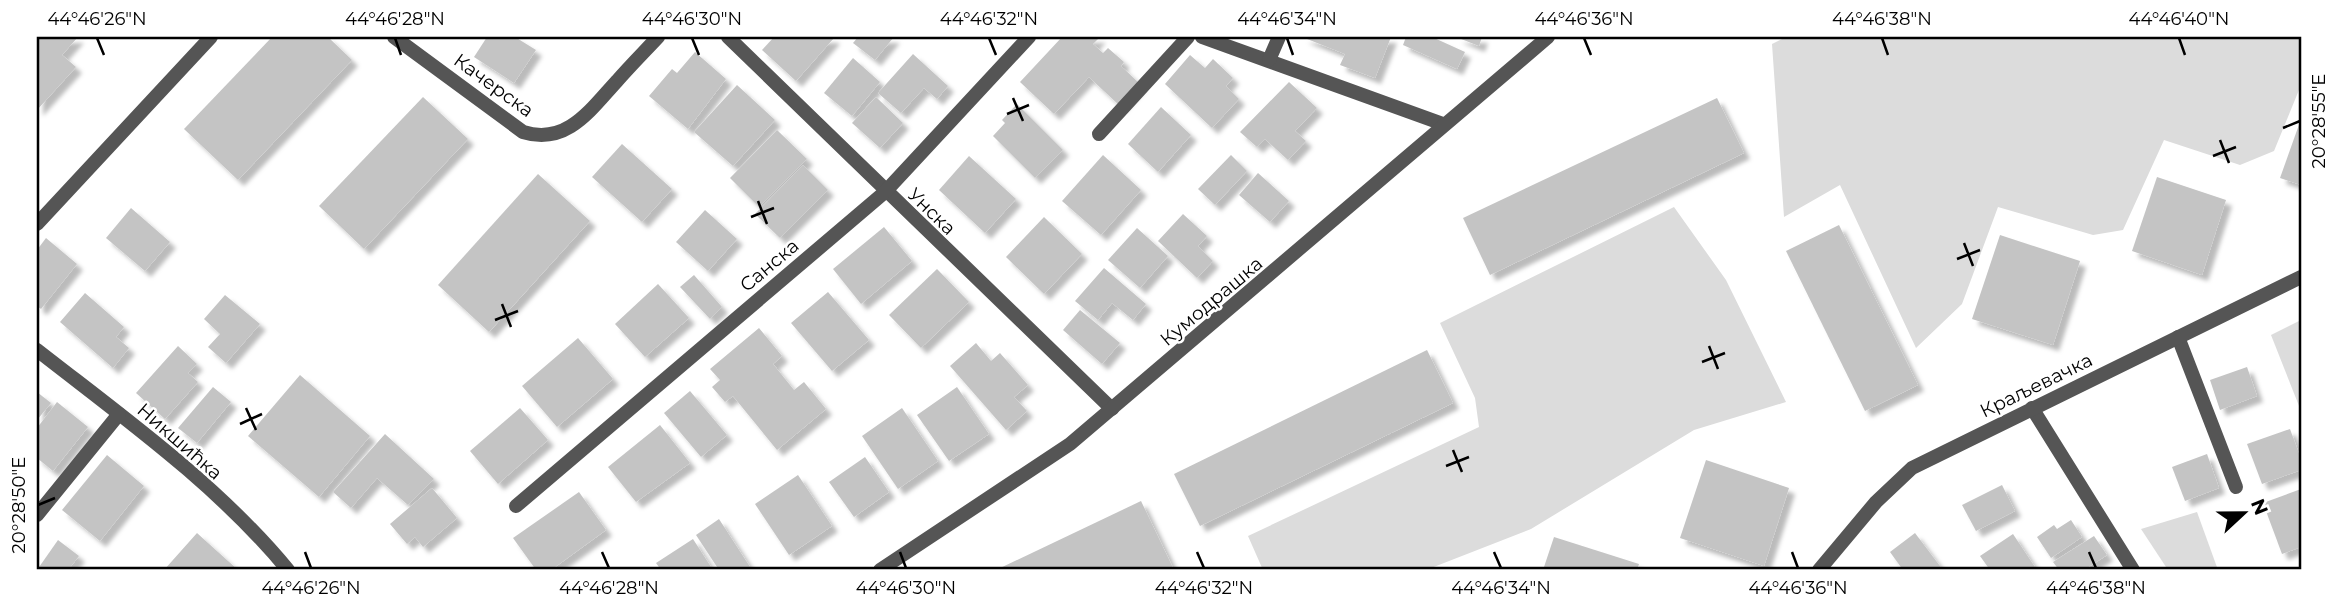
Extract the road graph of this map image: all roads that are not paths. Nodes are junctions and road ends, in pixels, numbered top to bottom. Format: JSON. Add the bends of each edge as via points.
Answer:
{"nodes":[{"id":1,"x":211,"y":37,"type":"edge"},
{"id":2,"x":394,"y":37,"type":"edge"},
{"id":3,"x":659,"y":37,"type":"edge"},
{"id":4,"x":728,"y":37,"type":"edge"},
{"id":5,"x":1029,"y":37,"type":"edge"},
{"id":6,"x":1188,"y":37,"type":"edge"},
{"id":7,"x":1202,"y":37,"type":"edge"},
{"id":8,"x":1279,"y":37,"type":"edge"},
{"id":9,"x":1548,"y":37,"type":"edge"},
{"id":10,"x":1269,"y":60,"type":"junction"},
{"id":11,"x":1443,"y":124,"type":"junction"},
{"id":12,"x":1099,"y":134,"type":"dead end"},
{"id":13,"x":885,"y":192,"type":"junction"},
{"id":14,"x":37,"y":225,"type":"edge"},
{"id":15,"x":2301,"y":277,"type":"edge"},
{"id":16,"x":2178,"y":337,"type":"junction"},
{"id":17,"x":37,"y":350,"type":"edge"},
{"id":18,"x":2032,"y":408,"type":"junction"},
{"id":19,"x":1112,"y":410,"type":"junction"},
{"id":20,"x":119,"y":414,"type":"junction"},
{"id":21,"x":2236,"y":486,"type":"dead end"},
{"id":22,"x":516,"y":506,"type":"dead end"},
{"id":23,"x":37,"y":515,"type":"edge"},
{"id":24,"x":288,"y":570,"type":"edge"},
{"id":25,"x":880,"y":570,"type":"edge"},
{"id":26,"x":1819,"y":570,"type":"edge"},
{"id":27,"x":2133,"y":570,"type":"edge"}],
"edges":[{"from":1,"to":14,"type":"street"},
{"from":2,"to":3,"type":"street","name":"Качерска","via":[[523,132],[547,136],[579,124]]},
{"from":4,"to":13,"type":"street","name":"Унска"},
{"from":5,"to":13,"type":"street","name":"Санска"},
{"from":6,"to":12,"type":"street"},
{"from":7,"to":10,"type":"street"},
{"from":8,"to":10,"type":"street"},
{"from":9,"to":11,"type":"street","name":"Кумодрашка"},
{"from":10,"to":11,"type":"street"},
{"from":11,"to":19,"type":"street","name":"Кумодрашка"},
{"from":13,"to":19,"type":"street","name":"Унска"},
{"from":13,"to":22,"type":"street","name":"Санска"},
{"from":15,"to":16,"type":"street","name":"Краљевачка"},
{"from":16,"to":18,"type":"street","name":"Краљевачка"},
{"from":16,"to":21,"type":"street"},
{"from":17,"to":20,"type":"street","name":"Никшићка"},
{"from":18,"to":26,"type":"street","name":"Краљевачка","via":[[1912,468],[1876,502]]},
{"from":18,"to":27,"type":"street"},
{"from":19,"to":25,"type":"street","name":"Кумодрашка","via":[[1060,452]]},
{"from":20,"to":23,"type":"street"},
{"from":20,"to":24,"type":"street","name":"Никшићка","via":[[242,521]]}]}
